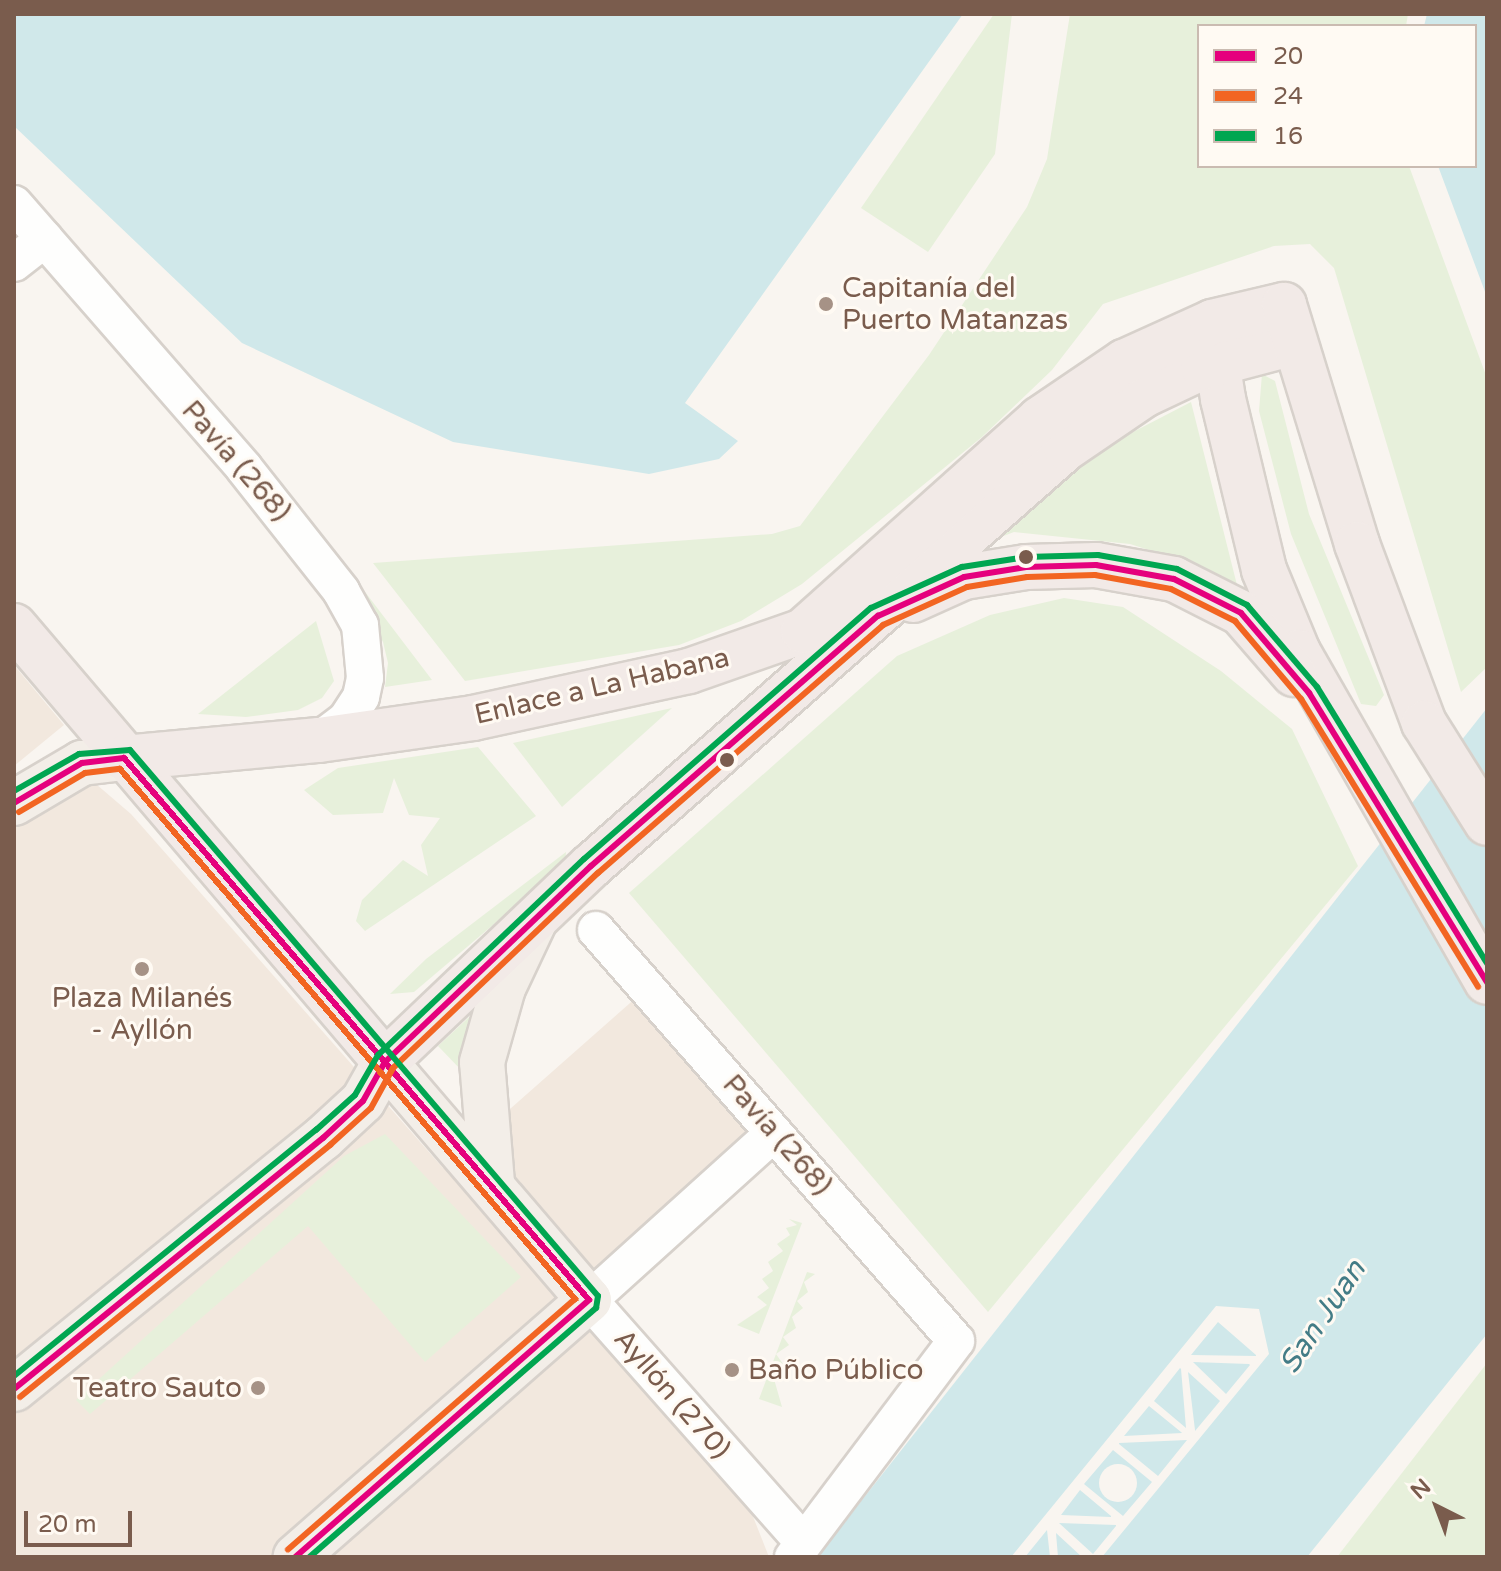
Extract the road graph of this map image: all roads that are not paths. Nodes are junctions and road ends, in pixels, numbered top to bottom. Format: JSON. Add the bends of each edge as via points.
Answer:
{"nodes":[{"id":1,"x":14,"y":204,"type":"edge"},
{"id":2,"x":45,"y":239,"type":"junction"},
{"id":3,"x":14,"y":263,"type":"edge"},
{"id":4,"x":1214,"y":342,"type":"junction"},
{"id":5,"x":878,"y":616,"type":"junction"},
{"id":6,"x":14,"y":626,"type":"edge"},
{"id":7,"x":319,"y":740,"type":"junction"},
{"id":8,"x":124,"y":758,"type":"junction"},
{"id":9,"x":1374,"y":791,"type":"junction"},
{"id":10,"x":14,"y":803,"type":"edge"},
{"id":11,"x":1487,"y":823,"type":"edge"},
{"id":12,"x":536,"y":918,"type":"junction"},
{"id":13,"x":596,"y":930,"type":"dead end"},
{"id":14,"x":1487,"y":982,"type":"edge"},
{"id":15,"x":385,"y":1062,"type":"junction"},
{"id":16,"x":774,"y":1133,"type":"junction"},
{"id":17,"x":492,"y":1183,"type":"junction"},
{"id":18,"x":589,"y":1300,"type":"junction"},
{"id":19,"x":17,"y":1386,"type":"edge"},
{"id":20,"x":797,"y":1549,"type":"edge"},
{"id":21,"x":295,"y":1557,"type":"edge"}],
"edges":[{"from":1,"to":2,"type":"street","name":"Pavía (268)"},
{"from":2,"to":3,"type":"street"},
{"from":2,"to":7,"type":"street","name":"Pavía (268)","via":[[244,468],[341,591],[360,625],[365,678],[361,697],[346,720]]},
{"from":4,"to":5,"type":"highway","via":[[1066,448]]},
{"from":4,"to":7,"type":"highway","name":"Enlace a La Habana","via":[[1124,362],[1040,419],[803,631],[658,678],[473,718]]},
{"from":4,"to":9,"type":"highway","via":[[1264,570],[1298,652]]},
{"from":4,"to":11,"type":"highway","via":[[1289,324],[1357,544],[1424,723]]},
{"from":5,"to":9,"type":"highway","via":[[964,577],[1026,567],[1096,565],[1174,579],[1241,613],[1309,693]]},
{"from":5,"to":12,"type":"highway"},
{"from":6,"to":8,"type":"highway","name":"Ayllón (270)"},
{"from":7,"to":8,"type":"highway","name":"Enlace a La Habana"},
{"from":8,"to":10,"type":"main road","via":[[82,763]]},
{"from":8,"to":15,"type":"highway","name":"Ayllón (270)"},
{"from":9,"to":14,"type":"highway"},
{"from":12,"to":15,"type":"highway"},
{"from":12,"to":17,"type":"main road","via":[[503,988],[482,1062]]},
{"from":13,"to":16,"type":"street","name":"Pavía (268)"},
{"from":15,"to":17,"type":"main road","name":"Ayllón (270)"},
{"from":15,"to":19,"type":"main road","via":[[363,1101],[323,1138]]},
{"from":16,"to":18,"type":"street"},
{"from":16,"to":20,"type":"street","name":"Pavía (268)","via":[[956,1341]]},
{"from":17,"to":18,"type":"main road","name":"Ayllón (270)"},
{"from":18,"to":20,"type":"street","name":"Ayllón (270)"},
{"from":18,"to":21,"type":"main road"}]}
